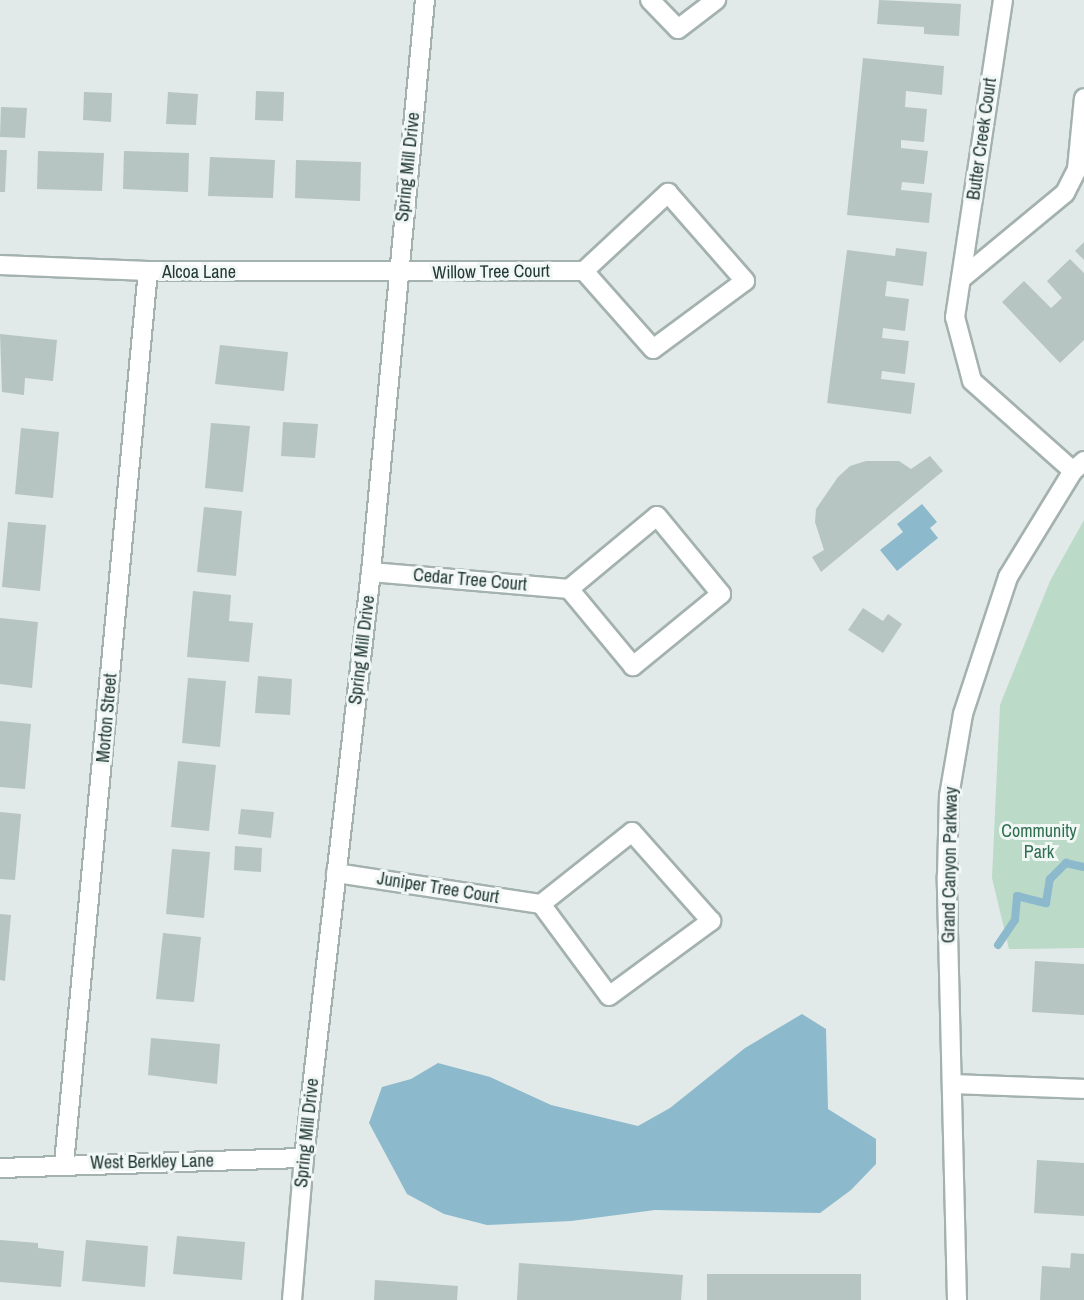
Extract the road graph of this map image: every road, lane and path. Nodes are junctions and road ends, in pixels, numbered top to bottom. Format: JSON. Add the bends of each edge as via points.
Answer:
{"nodes":[{"id":1,"x":425,"y":0,"type":"edge"},
{"id":2,"x":650,"y":0,"type":"edge"},
{"id":3,"x":716,"y":0,"type":"edge"},
{"id":4,"x":1003,"y":0,"type":"edge"},
{"id":5,"x":1084,"y":98,"type":"edge"},
{"id":6,"x":0,"y":265,"type":"edge"},
{"id":7,"x":584,"y":271,"type":"junction"},
{"id":8,"x":148,"y":272,"type":"junction"},
{"id":9,"x":397,"y":274,"type":"junction"},
{"id":10,"x":961,"y":279,"type":"junction"},
{"id":11,"x":1078,"y":466,"type":"edge"},
{"id":12,"x":371,"y":572,"type":"junction"},
{"id":13,"x":569,"y":589,"type":"junction"},
{"id":14,"x":336,"y":873,"type":"junction"},
{"id":15,"x":541,"y":904,"type":"junction"},
{"id":16,"x":954,"y":1084,"type":"junction"},
{"id":17,"x":1084,"y":1089,"type":"edge"},
{"id":18,"x":304,"y":1158,"type":"junction"},
{"id":19,"x":64,"y":1164,"type":"junction"},
{"id":20,"x":0,"y":1168,"type":"edge"},
{"id":21,"x":292,"y":1300,"type":"edge"},
{"id":22,"x":957,"y":1300,"type":"edge"}],
"edges":[{"from":1,"to":9,"type":"street","name":"Spring Mill Drive"},
{"from":2,"to":3,"type":"street","via":[[678,29]]},
{"from":4,"to":10,"type":"street","name":"Butter Creek Court"},
{"from":5,"to":10,"type":"street","via":[[1077,170],[1065,194]]},
{"from":6,"to":8,"type":"street","name":"Alcoa Lane"},
{"from":7,"to":7,"type":"street","via":[[653,349],[745,281],[668,193]]},
{"from":7,"to":9,"type":"street","name":"Willow Tree Court"},
{"from":8,"to":9,"type":"street","name":"Alcoa Lane"},
{"from":8,"to":19,"type":"street","name":"Morton Street"},
{"from":9,"to":12,"type":"street","name":"Spring Mill Drive"},
{"from":10,"to":11,"type":"street","name":"Butter Creek Court","via":[[955,316],[972,381]]},
{"from":11,"to":16,"type":"street","name":"Grand Canyon Parkway","via":[[1008,577],[963,714],[950,796],[947,876]]},
{"from":12,"to":13,"type":"street","name":"Cedar Tree Court"},
{"from":12,"to":14,"type":"street","name":"Spring Mill Drive"},
{"from":13,"to":13,"type":"street","via":[[633,666],[721,594],[657,516]]},
{"from":14,"to":15,"type":"street","name":"Juniper Tree Court"},
{"from":14,"to":18,"type":"street","name":"Spring Mill Drive"},
{"from":15,"to":15,"type":"street","via":[[609,996],[711,921],[632,832]]},
{"from":16,"to":17,"type":"street"},
{"from":16,"to":22,"type":"street","name":"Grand Canyon Parkway"},
{"from":18,"to":19,"type":"street","name":"West Berkley Lane"},
{"from":18,"to":21,"type":"street","name":"Spring Mill Drive"},
{"from":19,"to":20,"type":"street","name":"West Berkley Lane"}]}
